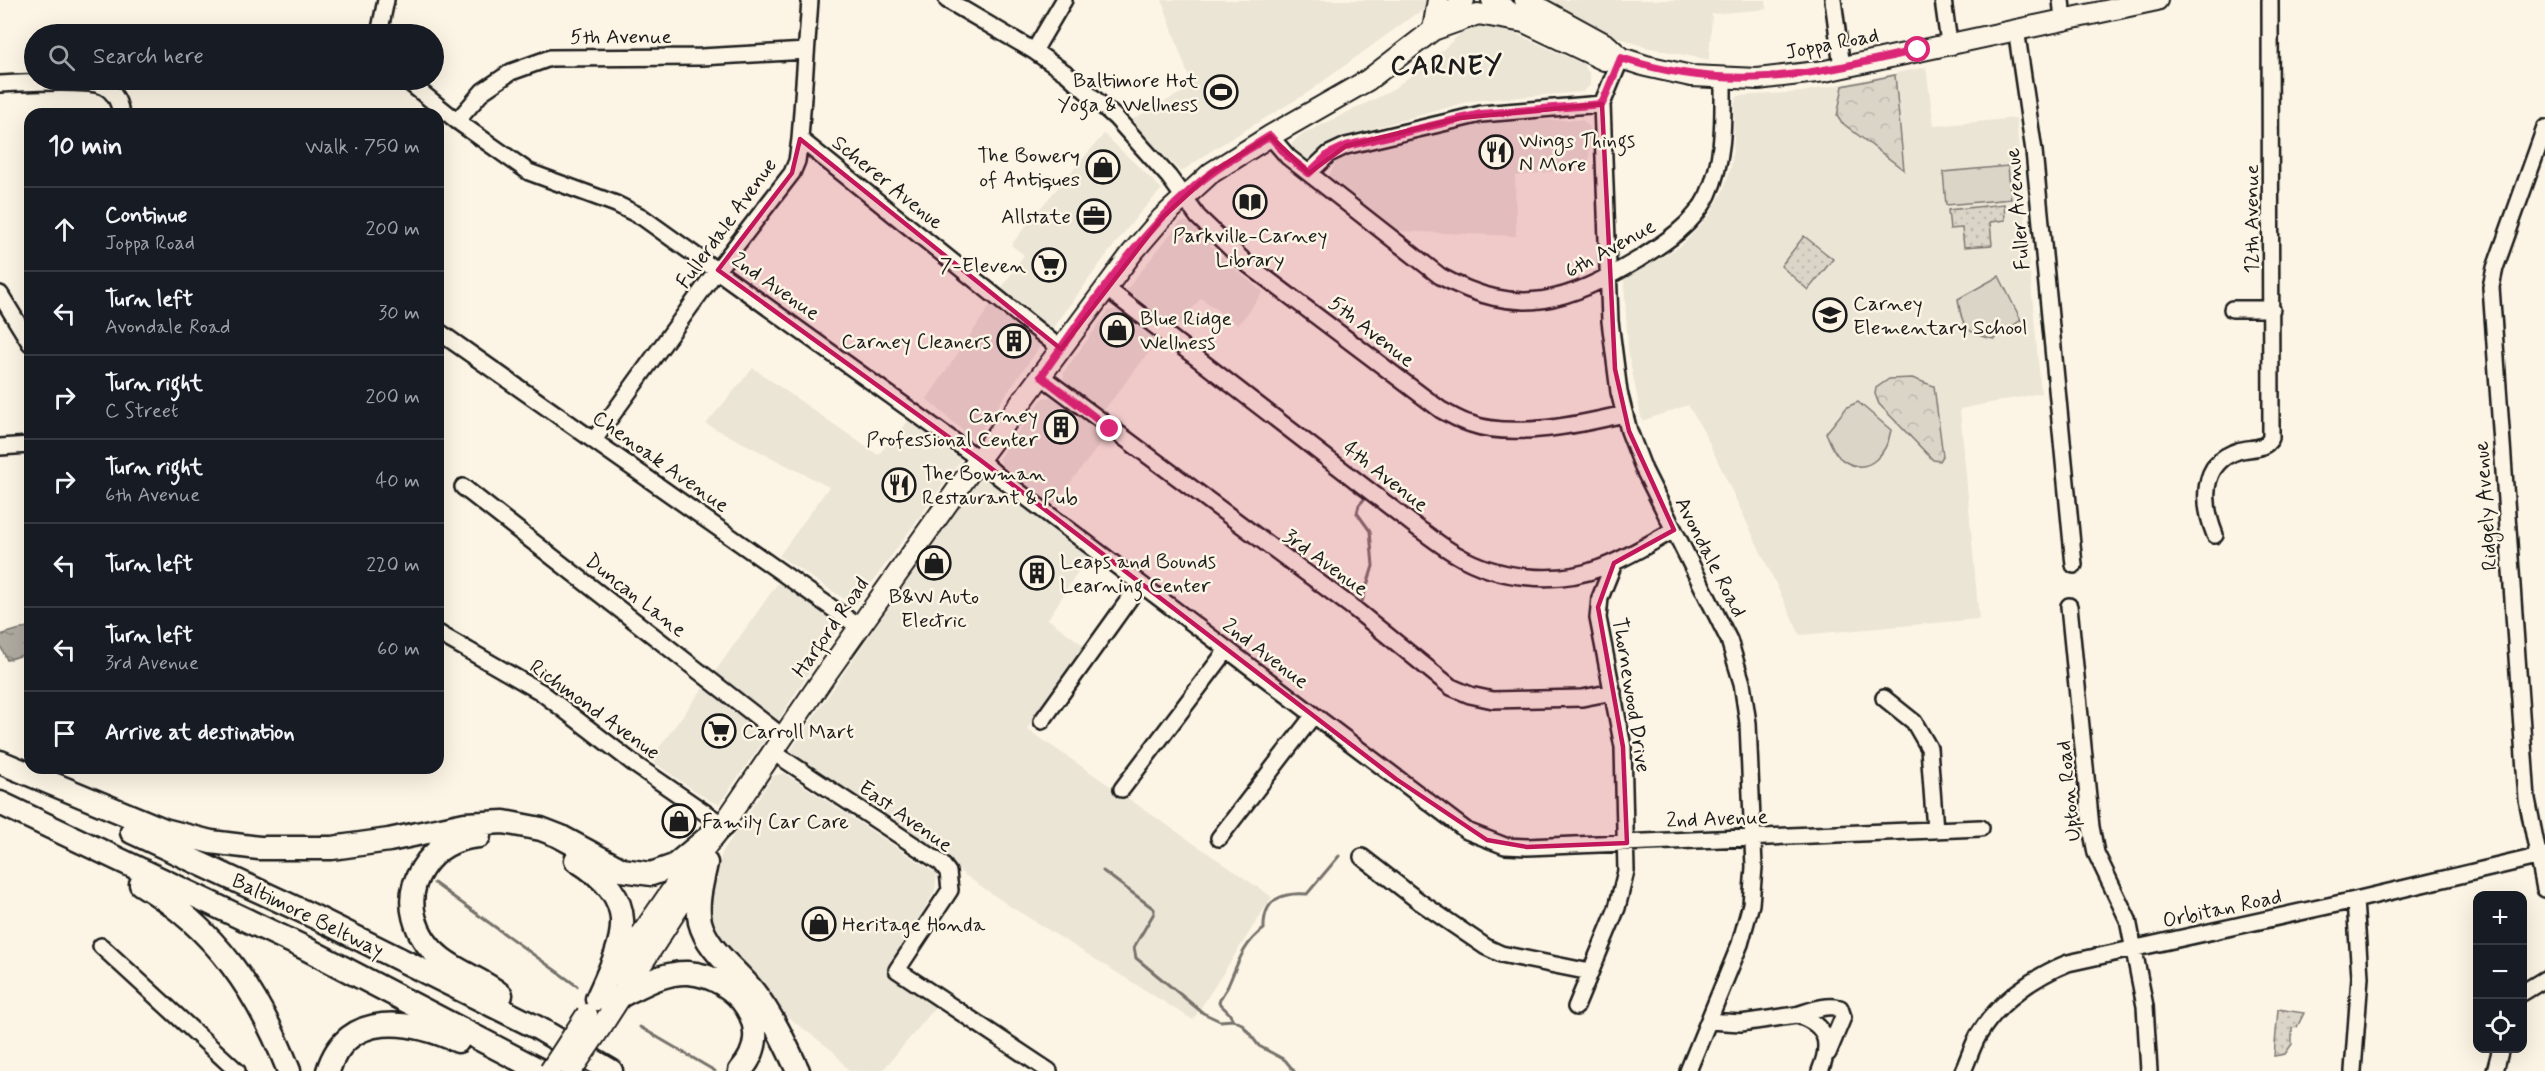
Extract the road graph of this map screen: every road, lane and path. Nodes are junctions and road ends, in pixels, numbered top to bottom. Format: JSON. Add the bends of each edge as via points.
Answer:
{"nodes":[{"id":1,"x":386,"y":0,"type":"edge"},
{"id":2,"x":810,"y":0,"type":"edge"},
{"id":3,"x":946,"y":0,"type":"edge"},
{"id":4,"x":1064,"y":0,"type":"edge"},
{"id":5,"x":1438,"y":0,"type":"edge"},
{"id":6,"x":1464,"y":0,"type":"edge"},
{"id":7,"x":1492,"y":0,"type":"edge"},
{"id":8,"x":1526,"y":0,"type":"edge"},
{"id":9,"x":1833,"y":0,"type":"edge"},
{"id":10,"x":1943,"y":0,"type":"edge"},
{"id":11,"x":2157,"y":0,"type":"edge"},
{"id":12,"x":2270,"y":0,"type":"edge"},
{"id":13,"x":2062,"y":9,"type":"edge"},
{"id":14,"x":1524,"y":22,"type":"junction"},
{"id":15,"x":381,"y":24,"type":"edge"},
{"id":16,"x":2016,"y":28,"type":"junction"},
{"id":17,"x":1433,"y":30,"type":"junction"},
{"id":18,"x":1949,"y":43,"type":"junction"},
{"id":19,"x":806,"y":51,"type":"junction"},
{"id":20,"x":1034,"y":51,"type":"junction"},
{"id":21,"x":1621,"y":58,"type":"junction"},
{"id":22,"x":1842,"y":67,"type":"junction"},
{"id":23,"x":1723,"y":79,"type":"junction"},
{"id":24,"x":0,"y":84,"type":"edge"},
{"id":25,"x":24,"y":84,"type":"edge"},
{"id":26,"x":108,"y":90,"type":"edge"},
{"id":27,"x":418,"y":90,"type":"edge"},
{"id":28,"x":1602,"y":104,"type":"junction"},
{"id":29,"x":119,"y":108,"type":"edge"},
{"id":30,"x":441,"y":108,"type":"edge"},
{"id":31,"x":444,"y":111,"type":"edge"},
{"id":32,"x":457,"y":121,"type":"junction"},
{"id":33,"x":2545,"y":128,"type":"edge"},
{"id":34,"x":1270,"y":136,"type":"junction"},
{"id":35,"x":800,"y":139,"type":"junction"},
{"id":36,"x":1309,"y":173,"type":"junction"},
{"id":37,"x":1182,"y":197,"type":"junction"},
{"id":38,"x":718,"y":270,"type":"junction"},
{"id":39,"x":1608,"y":277,"type":"junction"},
{"id":40,"x":1106,"y":288,"type":"junction"},
{"id":41,"x":1,"y":298,"type":"edge"},
{"id":42,"x":2232,"y":309,"type":"dead end"},
{"id":43,"x":2272,"y":309,"type":"junction"},
{"id":44,"x":24,"y":334,"type":"edge"},
{"id":45,"x":444,"y":335,"type":"edge"},
{"id":46,"x":1061,"y":349,"type":"junction"},
{"id":47,"x":1041,"y":376,"type":"junction"},
{"id":48,"x":1624,"y":414,"type":"junction"},
{"id":49,"x":594,"y":440,"type":"junction"},
{"id":50,"x":24,"y":445,"type":"edge"},
{"id":51,"x":0,"y":447,"type":"edge"},
{"id":52,"x":979,"y":459,"type":"junction"},
{"id":53,"x":463,"y":487,"type":"dead end"},
{"id":54,"x":1674,"y":530,"type":"junction"},
{"id":55,"x":2215,"y":535,"type":"dead end"},
{"id":56,"x":1614,"y":563,"type":"junction"},
{"id":57,"x":2074,"y":565,"type":"dead end"},
{"id":58,"x":1140,"y":584,"type":"junction"},
{"id":59,"x":2069,"y":606,"type":"dead end"},
{"id":60,"x":859,"y":627,"type":"junction"},
{"id":61,"x":444,"y":636,"type":"edge"},
{"id":62,"x":1227,"y":650,"type":"junction"},
{"id":63,"x":1613,"y":692,"type":"junction"},
{"id":64,"x":1884,"y":698,"type":"dead end"},
{"id":65,"x":1313,"y":716,"type":"junction"},
{"id":66,"x":1042,"y":721,"type":"dead end"},
{"id":67,"x":778,"y":744,"type":"junction"},
{"id":68,"x":0,"y":762,"type":"edge"},
{"id":69,"x":0,"y":771,"type":"edge"},
{"id":70,"x":24,"y":772,"type":"edge"},
{"id":71,"x":29,"y":774,"type":"edge"},
{"id":72,"x":1122,"y":789,"type":"dead end"},
{"id":73,"x":0,"y":803,"type":"edge"},
{"id":74,"x":0,"y":815,"type":"edge"},
{"id":75,"x":723,"y":825,"type":"junction"},
{"id":76,"x":1981,"y":828,"type":"dead end"},
{"id":77,"x":1935,"y":830,"type":"junction"},
{"id":78,"x":1219,"y":838,"type":"dead end"},
{"id":79,"x":1753,"y":838,"type":"junction"},
{"id":80,"x":1627,"y":843,"type":"junction"},
{"id":81,"x":2541,"y":856,"type":"edge"},
{"id":82,"x":1362,"y":857,"type":"dead end"},
{"id":83,"x":706,"y":864,"type":"junction"},
{"id":84,"x":2545,"y":889,"type":"edge"},
{"id":85,"x":2355,"y":900,"type":"junction"},
{"id":86,"x":101,"y":946,"type":"dead end"},
{"id":87,"x":2134,"y":949,"type":"junction"},
{"id":88,"x":1590,"y":972,"type":"junction"},
{"id":89,"x":2545,"y":979,"type":"edge"},
{"id":90,"x":2527,"y":990,"type":"edge"},
{"id":91,"x":622,"y":995,"type":"junction"},
{"id":92,"x":1576,"y":1007,"type":"dead end"},
{"id":93,"x":596,"y":1012,"type":"junction"},
{"id":94,"x":1796,"y":1015,"type":"junction"},
{"id":95,"x":1709,"y":1021,"type":"junction"},
{"id":96,"x":538,"y":1028,"type":"junction"},
{"id":97,"x":2500,"y":1053,"type":"edge"},
{"id":98,"x":1822,"y":1065,"type":"edge"},
{"id":99,"x":602,"y":1066,"type":"edge"},
{"id":100,"x":237,"y":1071,"type":"edge"},
{"id":101,"x":289,"y":1071,"type":"edge"},
{"id":102,"x":327,"y":1071,"type":"edge"},
{"id":103,"x":513,"y":1071,"type":"edge"},
{"id":104,"x":541,"y":1071,"type":"edge"},
{"id":105,"x":550,"y":1071,"type":"edge"},
{"id":106,"x":571,"y":1071,"type":"edge"},
{"id":107,"x":629,"y":1071,"type":"edge"},
{"id":108,"x":740,"y":1071,"type":"edge"},
{"id":109,"x":798,"y":1071,"type":"edge"},
{"id":110,"x":1049,"y":1071,"type":"edge"},
{"id":111,"x":1688,"y":1071,"type":"edge"},
{"id":112,"x":1963,"y":1071,"type":"edge"},
{"id":113,"x":2149,"y":1071,"type":"edge"},
{"id":114,"x":2353,"y":1071,"type":"edge"},
{"id":115,"x":2495,"y":1071,"type":"edge"}],
"edges":[{"from":1,"to":15,"type":"street"},
{"from":2,"to":19,"type":"street","name":"Fullerdale Avenue"},
{"from":3,"to":20,"type":"street","name":"5th Avenue"},
{"from":4,"to":20,"type":"street"},
{"from":5,"to":17,"type":"main road"},
{"from":6,"to":17,"type":"main road"},
{"from":7,"to":14,"type":"main road","name":"Joppa Road"},
{"from":8,"to":21,"type":"main road","name":"Joppa Road","via":[[1607,45]]},
{"from":9,"to":22,"type":"street"},
{"from":10,"to":18,"type":"street"},
{"from":11,"to":13,"type":"main road","name":"Joppa Road"},
{"from":12,"to":43,"type":"street","name":"12th Avenue"},
{"from":13,"to":16,"type":"main road","name":"Joppa Road"},
{"from":14,"to":17,"type":"main road","via":[[1478,14]]},
{"from":14,"to":21,"type":"main road","name":"Joppa Road","via":[[1604,60]]},
{"from":16,"to":18,"type":"main road","name":"Joppa Road"},
{"from":16,"to":57,"type":"street","name":"Fuller Avenue","via":[[2034,151]]},
{"from":17,"to":34,"type":"main road","name":"Harford Road","via":[[1368,80]]},
{"from":18,"to":22,"type":"main road","name":"Joppa Road"},
{"from":19,"to":32,"type":"street","name":"5th Avenue","via":[[701,57],[550,58],[511,72],[483,91]]},
{"from":19,"to":35,"type":"street","name":"Fullerdale Avenue"},
{"from":20,"to":37,"type":"street","name":"5th Avenue","via":[[1067,74],[1116,118]]},
{"from":21,"to":23,"type":"main road","name":"Joppa Road","via":[[1668,72]]},
{"from":21,"to":28,"type":"street","name":"Avondale Road"},
{"from":22,"to":23,"type":"main road","name":"Joppa Road","via":[[1785,77]]},
{"from":23,"to":39,"type":"street","name":"6th Avenue","via":[[1721,156],[1702,206],[1678,233]]},
{"from":24,"to":25,"type":"street"},
{"from":26,"to":29,"type":"street"},
{"from":27,"to":30,"type":"street","name":"2nd Avenue"},
{"from":28,"to":36,"type":"street","via":[[1460,118],[1346,146],[1329,154]]},
{"from":28,"to":39,"type":"street","name":"Avondale Road"},
{"from":31,"to":32,"type":"street","name":"2nd Avenue"},
{"from":32,"to":38,"type":"street","name":"2nd Avenue","via":[[529,172],[642,216]]},
{"from":33,"to":81,"type":"street","name":"Ridgely Avenue","via":[[2491,287],[2527,799]]},
{"from":34,"to":36,"type":"street","name":"6th Avenue","via":[[1282,152]]},
{"from":34,"to":37,"type":"main road","name":"Harford Road","via":[[1211,173]]},
{"from":35,"to":38,"type":"street","name":"Fullerdale Avenue","via":[[792,173]]},
{"from":35,"to":46,"type":"street","name":"Scherer Avenue"},
{"from":36,"to":39,"type":"street","name":"6th Avenue","via":[[1440,276],[1476,293],[1508,300],[1549,300],[1578,292]]},
{"from":37,"to":40,"type":"main road","name":"Harford Road","via":[[1147,234]]},
{"from":37,"to":48,"type":"street","name":"5th Avenue","via":[[1246,263],[1454,417],[1472,424],[1509,429],[1574,425]]},
{"from":38,"to":49,"type":"street","name":"Fullerdale Avenue"},
{"from":38,"to":52,"type":"street","name":"2nd Avenue"},
{"from":39,"to":48,"type":"street","name":"Avondale Road","via":[[1611,344]]},
{"from":40,"to":46,"type":"main road","name":"Harford Road"},
{"from":40,"to":56,"type":"street","name":"4th Avenue","via":[[1458,556],[1502,572],[1550,577]]},
{"from":41,"to":44,"type":"street"},
{"from":42,"to":43,"type":"street"},
{"from":43,"to":55,"type":"street","name":"12th Avenue","via":[[2271,438],[2261,447],[2227,456],[2212,472],[2206,502]]},
{"from":45,"to":49,"type":"street","name":"Chenoak Avenue"},
{"from":46,"to":47,"type":"main road","name":"Harford Road"},
{"from":47,"to":52,"type":"main road","name":"Harford Road"},
{"from":47,"to":63,"type":"street","name":"3rd Avenue","via":[[1356,610],[1451,687],[1493,700],[1582,698]]},
{"from":48,"to":54,"type":"street","name":"Avondale Road","via":[[1644,470]]},
{"from":49,"to":60,"type":"street","name":"Chenoak Avenue"},
{"from":50,"to":51,"type":"street"},
{"from":52,"to":58,"type":"street","name":"2nd Avenue"},
{"from":52,"to":60,"type":"main road","name":"Harford Road"},
{"from":53,"to":67,"type":"street","name":"Duncan Lane"},
{"from":54,"to":56,"type":"street","name":"4th Avenue"},
{"from":54,"to":79,"type":"street","name":"Avondale Road","via":[[1729,640],[1742,683],[1748,723]]},
{"from":56,"to":63,"type":"street","name":"Thornewood Drive","via":[[1606,578],[1598,613],[1599,636]]},
{"from":58,"to":62,"type":"street","name":"2nd Avenue"},
{"from":58,"to":66,"type":"street"},
{"from":59,"to":87,"type":"street","name":"Upton Road","via":[[2092,835],[2128,920]]},
{"from":60,"to":67,"type":"main road","name":"Harford Road"},
{"from":61,"to":75,"type":"street","name":"Richmond Avenue","via":[[541,692],[637,766]]},
{"from":62,"to":65,"type":"street","name":"2nd Avenue"},
{"from":62,"to":72,"type":"street"},
{"from":63,"to":80,"type":"street","name":"Thornewood Drive","via":[[1623,747]]},
{"from":64,"to":77,"type":"street","via":[[1914,722],[1929,748]]},
{"from":65,"to":78,"type":"street"},
{"from":65,"to":80,"type":"street","name":"2nd Avenue","via":[[1467,831],[1487,840],[1527,847]]},
{"from":67,"to":75,"type":"main road","name":"Harford Road"},
{"from":67,"to":110,"type":"street","name":"East Avenue","via":[[948,872],[950,890],[897,969]]},
{"from":68,"to":70,"type":"highway"},
{"from":69,"to":96,"type":"highway","name":"Baltimore Beltway","via":[[315,917]]},
{"from":71,"to":75,"type":"highway","via":[[164,830],[211,842],[259,848],[332,848],[465,824],[504,822],[560,836],[622,870],[651,874],[674,866]]},
{"from":73,"to":104,"type":"highway","name":"Baltimore Beltway","via":[[303,947]]},
{"from":74,"to":101,"type":"highway","via":[[135,880],[190,919],[237,970],[268,1023]]},
{"from":75,"to":83,"type":"main road","name":"Harford Road"},
{"from":75,"to":93,"type":"main road","name":"Harford Road","via":[[676,884]]},
{"from":76,"to":77,"type":"street","name":"2nd Avenue"},
{"from":77,"to":79,"type":"street","name":"2nd Avenue"},
{"from":79,"to":80,"type":"street","name":"2nd Avenue"},
{"from":79,"to":95,"type":"street","name":"Avondale Road","via":[[1753,886],[1746,923]]},
{"from":80,"to":88,"type":"street","name":"Thornewood Drive","via":[[1626,871],[1617,908]]},
{"from":81,"to":84,"type":"street","name":"Ridgely Avenue"},
{"from":81,"to":85,"type":"street","name":"Orbitan Road"},
{"from":82,"to":88,"type":"street","via":[[1486,947],[1502,954]]},
{"from":83,"to":91,"type":"main road","name":"Harford Road"},
{"from":83,"to":109,"type":"highway","via":[[698,900],[701,926],[709,942],[769,1013]]},
{"from":85,"to":87,"type":"street","name":"Orbitan Road"},
{"from":85,"to":114,"type":"street","via":[[2360,966]]},
{"from":86,"to":100,"type":"street"},
{"from":87,"to":112,"type":"street","name":"Orbitan Road","via":[[2068,963],[2036,978],[1994,1014],[1978,1037]]},
{"from":87,"to":113,"type":"street","name":"Upton Road","via":[[2145,1006]]},
{"from":88,"to":92,"type":"street","name":"Thornewood Drive"},
{"from":89,"to":90,"type":"street"},
{"from":91,"to":93,"type":"main road","name":"Harford Road"},
{"from":91,"to":108,"type":"highway","via":[[675,973],[703,975],[728,986],[749,1009],[754,1028],[752,1050]]},
{"from":93,"to":96,"type":"highway","via":[[622,935],[619,903],[605,882],[572,858],[535,842],[498,836],[454,841],[433,854],[416,880],[412,909],[418,928],[442,960],[494,990]]},
{"from":93,"to":105,"type":"main road","name":"Harford Road","bridge":true},
{"from":93,"to":106,"type":"main road","name":"Harford Road","bridge":true},
{"from":94,"to":95,"type":"street","via":[[1730,1024]]},
{"from":94,"to":98,"type":"street","via":[[1816,1024],[1824,1034],[1827,1040]]},
{"from":94,"to":98,"type":"street","via":[[1840,1008],[1842,1017]]},
{"from":95,"to":111,"type":"street","name":"Avondale Road"},
{"from":96,"to":99,"type":"highway","name":"Baltimore Beltway"},
{"from":97,"to":115,"type":"street"},
{"from":99,"to":107,"type":"highway","name":"Baltimore Beltway"},
{"from":102,"to":103,"type":"highway","via":[[349,1039],[371,1027],[396,1023],[446,1036]]}]}
